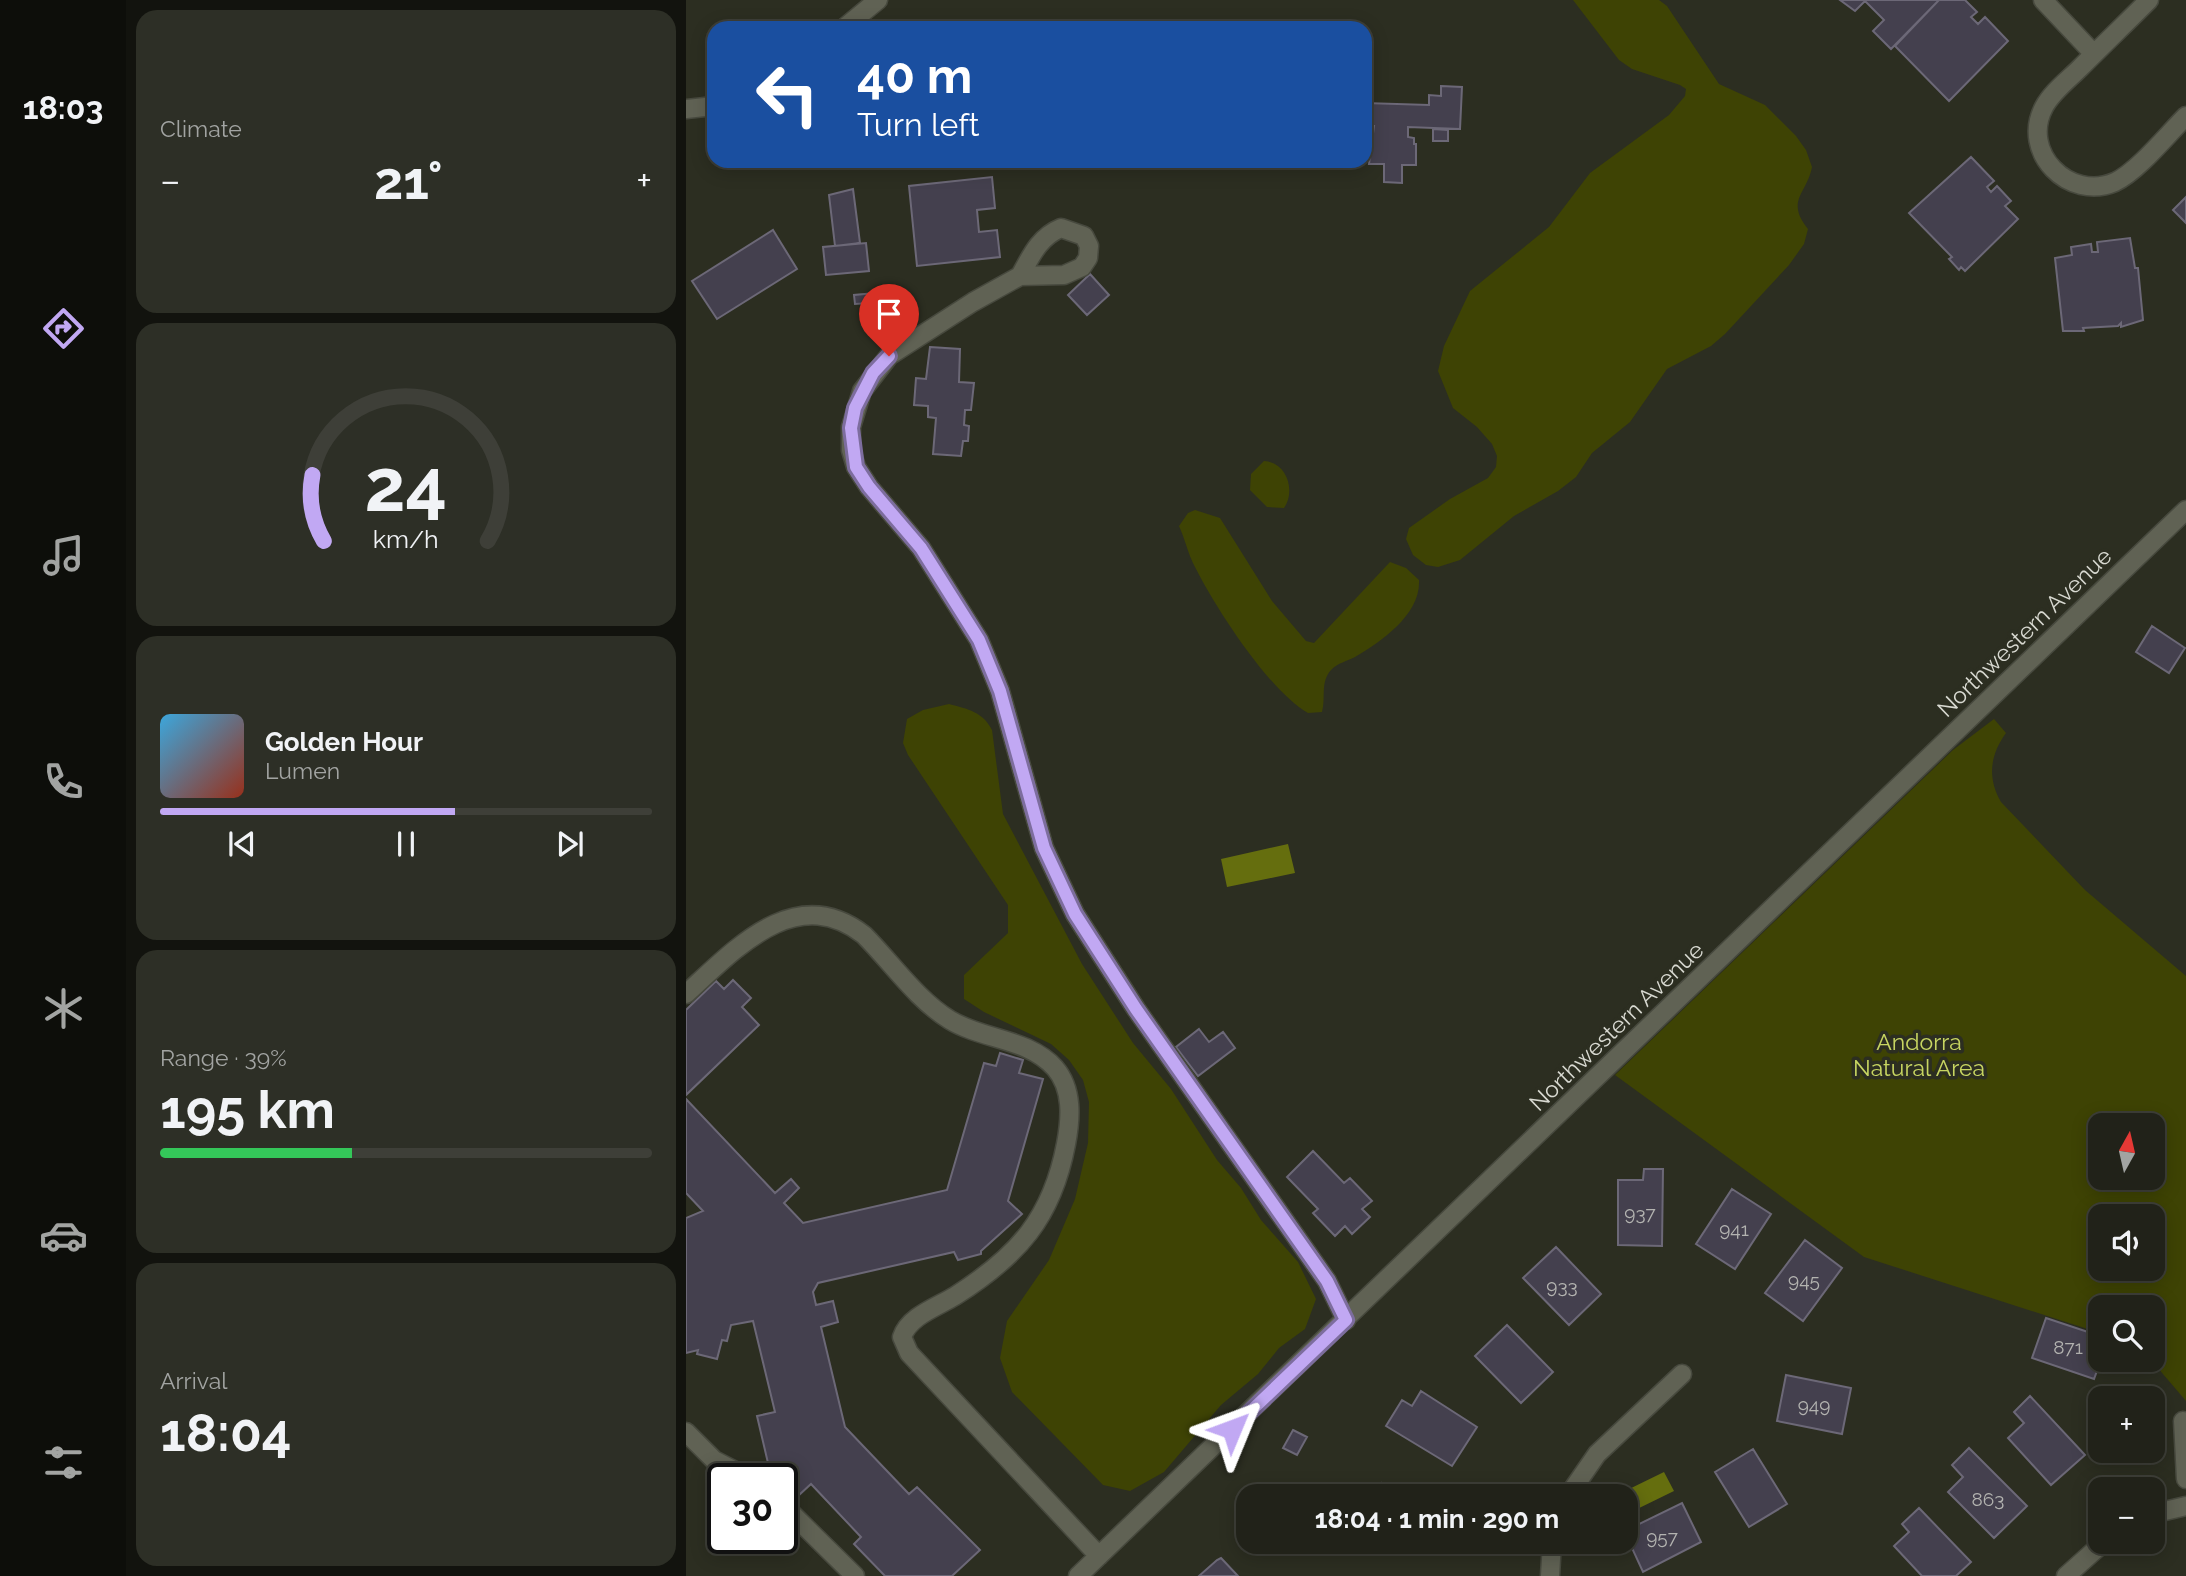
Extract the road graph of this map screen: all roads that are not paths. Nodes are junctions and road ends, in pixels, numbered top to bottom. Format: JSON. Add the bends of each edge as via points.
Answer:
{"nodes":[{"id":1,"x":878,"y":0,"type":"edge"},
{"id":2,"x":2043,"y":0,"type":"edge"},
{"id":3,"x":2150,"y":0,"type":"edge"},
{"id":4,"x":852,"y":21,"type":"edge"},
{"id":5,"x":2094,"y":54,"type":"junction"},
{"id":6,"x":707,"y":107,"type":"edge"},
{"id":7,"x":686,"y":109,"type":"edge"},
{"id":8,"x":2186,"y":116,"type":"edge"},
{"id":9,"x":1020,"y":276,"type":"dead end"},
{"id":10,"x":2186,"y":510,"type":"edge"},
{"id":11,"x":686,"y":994,"type":"edge"},
{"id":12,"x":1346,"y":1320,"type":"junction"},
{"id":13,"x":1682,"y":1374,"type":"dead end"},
{"id":14,"x":2183,"y":1421,"type":"dead end"},
{"id":15,"x":686,"y":1432,"type":"edge"},
{"id":16,"x":721,"y":1463,"type":"edge"},
{"id":17,"x":2186,"y":1479,"type":"edge"},
{"id":18,"x":1576,"y":1484,"type":"edge"},
{"id":19,"x":2186,"y":1506,"type":"edge"},
{"id":20,"x":2165,"y":1511,"type":"edge"},
{"id":21,"x":798,"y":1520,"type":"edge"},
{"id":22,"x":1551,"y":1554,"type":"edge"},
{"id":23,"x":2091,"y":1554,"type":"edge"},
{"id":24,"x":1099,"y":1556,"type":"junction"},
{"id":25,"x":855,"y":1576,"type":"edge"},
{"id":26,"x":1078,"y":1576,"type":"edge"},
{"id":27,"x":1550,"y":1576,"type":"edge"},
{"id":28,"x":2066,"y":1576,"type":"edge"}],
"edges":[{"from":1,"to":4,"type":"street"},
{"from":2,"to":5,"type":"street"},
{"from":3,"to":5,"type":"street"},
{"from":5,"to":8,"type":"street","via":[[2050,97],[2039,121],[2039,147],[2052,170],[2063,178],[2089,186],[2116,181]]},
{"from":6,"to":7,"type":"street"},
{"from":9,"to":12,"type":"street","via":[[915,338],[873,373],[862,390],[851,428],[856,467],[921,548],[979,640],[1000,691],[1044,848],[1075,914],[1327,1281]]},
{"from":10,"to":12,"type":"street","name":"Northwestern Avenue"},
{"from":11,"to":24,"type":"street","via":[[731,953],[768,928],[803,914],[821,913],[864,934],[947,1019],[1026,1048],[1057,1071],[1068,1096],[1069,1115],[1063,1162],[1046,1209],[1018,1248],[980,1279],[912,1321],[902,1337],[909,1353]]},
{"from":12,"to":24,"type":"street","name":"Northwestern Avenue"},
{"from":13,"to":18,"type":"street","via":[[1597,1454]]},
{"from":14,"to":17,"type":"street"},
{"from":15,"to":16,"type":"street"},
{"from":19,"to":20,"type":"street"},
{"from":21,"to":25,"type":"street"},
{"from":22,"to":27,"type":"street"},
{"from":23,"to":28,"type":"street"},
{"from":24,"to":26,"type":"street","name":"Northwestern Avenue"}]}
